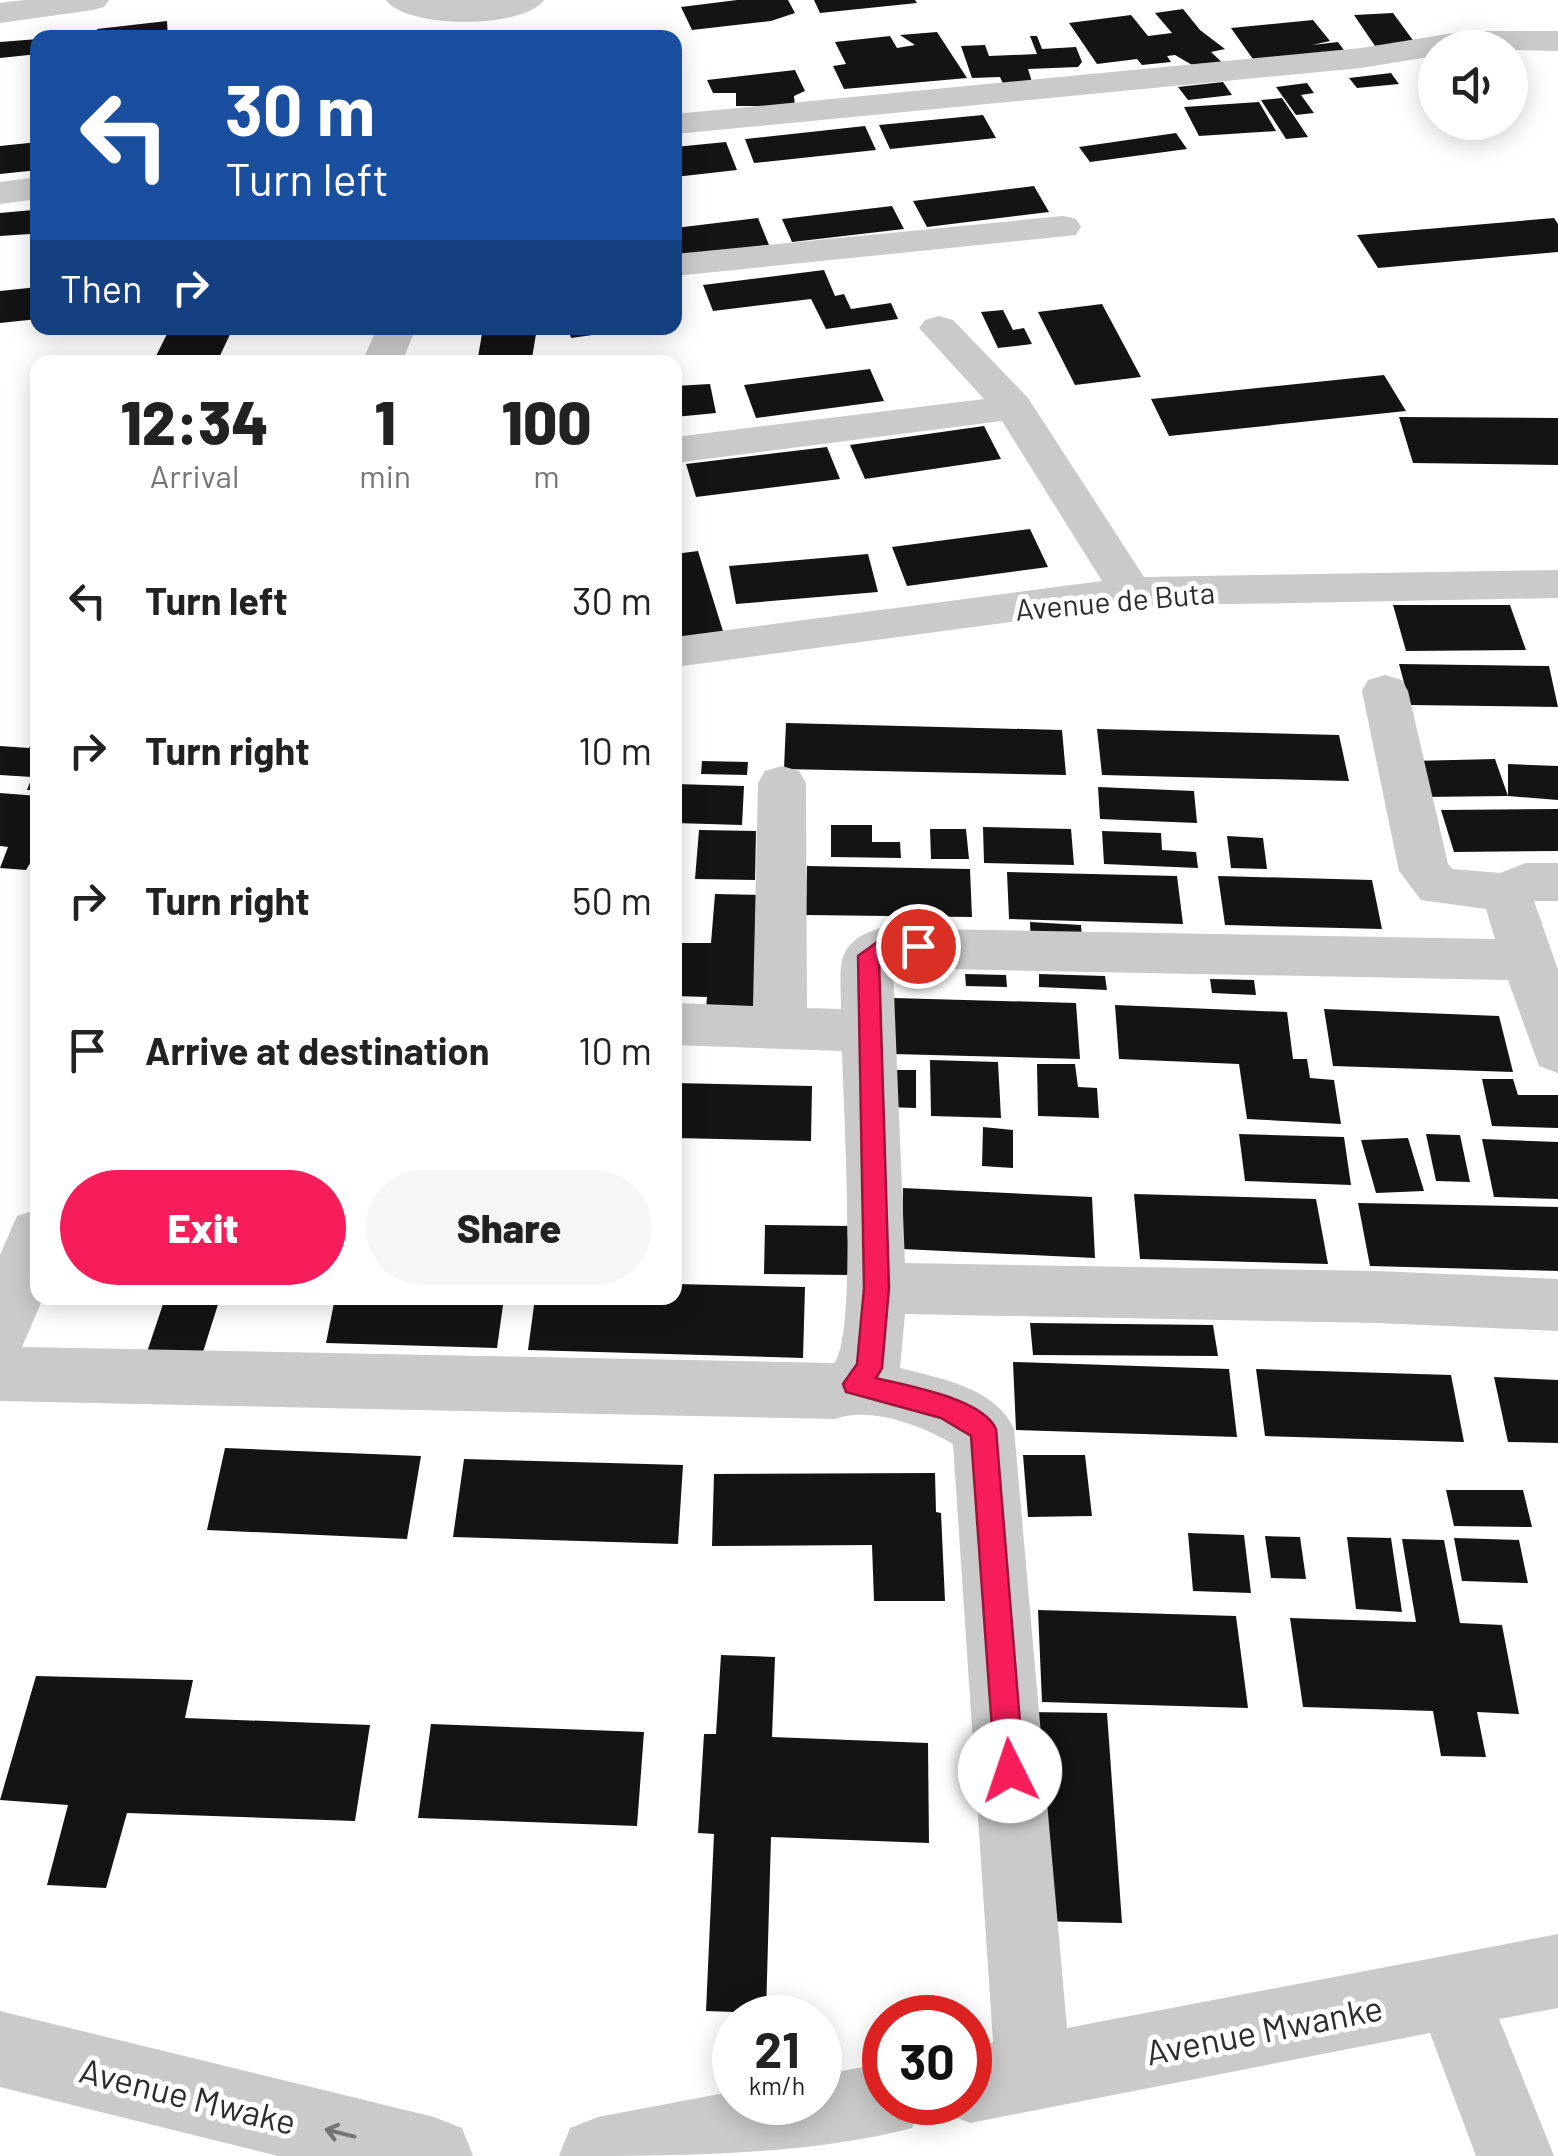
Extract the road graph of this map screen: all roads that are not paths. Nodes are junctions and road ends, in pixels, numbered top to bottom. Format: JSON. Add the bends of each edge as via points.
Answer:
{"nodes":[{"id":1,"x":93,"y":0,"type":"edge"},
{"id":2,"x":402,"y":0,"type":"edge"},
{"id":3,"x":528,"y":0,"type":"edge"},
{"id":4,"x":541,"y":0,"type":"edge"},
{"id":5,"x":0,"y":13,"type":"edge"},
{"id":6,"x":1466,"y":14,"type":"dead end"},
{"id":7,"x":408,"y":30,"type":"edge"},
{"id":8,"x":528,"y":30,"type":"edge"},
{"id":9,"x":1481,"y":30,"type":"edge"},
{"id":10,"x":1528,"y":41,"type":"edge"},
{"id":11,"x":1558,"y":41,"type":"edge"},
{"id":12,"x":1418,"y":47,"type":"edge"},
{"id":13,"x":682,"y":123,"type":"edge"},
{"id":14,"x":30,"y":189,"type":"edge"},
{"id":15,"x":0,"y":192,"type":"edge"},
{"id":16,"x":1063,"y":227,"type":"dead end"},
{"id":17,"x":682,"y":264,"type":"edge"},
{"id":18,"x":939,"y":328,"type":"dead end"},
{"id":19,"x":1014,"y":407,"type":"junction"},
{"id":20,"x":682,"y":449,"type":"edge"},
{"id":21,"x":1558,"y":584,"type":"edge"},
{"id":22,"x":1131,"y":592,"type":"junction"},
{"id":23,"x":682,"y":651,"type":"edge"},
{"id":24,"x":1385,"y":691,"type":"dead end"},
{"id":25,"x":782,"y":782,"type":"dead end"},
{"id":26,"x":1558,"y":882,"type":"edge"},
{"id":27,"x":1506,"y":892,"type":"junction"},
{"id":28,"x":1529,"y":960,"type":"junction"},
{"id":29,"x":682,"y":1024,"type":"edge"},
{"id":30,"x":780,"y":1027,"type":"junction"},
{"id":31,"x":869,"y":1031,"type":"junction"},
{"id":32,"x":1557,"y":1046,"type":"edge"},
{"id":33,"x":23,"y":1241,"type":"edge"},
{"id":34,"x":876,"y":1288,"type":"junction"},
{"id":35,"x":1558,"y":1305,"type":"edge"},
{"id":36,"x":0,"y":1330,"type":"edge"},
{"id":37,"x":0,"y":1374,"type":"edge"},
{"id":38,"x":855,"y":1384,"type":"junction"},
{"id":39,"x":1558,"y":1971,"type":"edge"},
{"id":40,"x":1452,"y":1994,"type":"junction"},
{"id":41,"x":0,"y":2049,"type":"edge"},
{"id":42,"x":1002,"y":2079,"type":"edge"},
{"id":43,"x":862,"y":2105,"type":"edge"},
{"id":44,"x":434,"y":2156,"type":"edge"},
{"id":45,"x":598,"y":2156,"type":"edge"},
{"id":46,"x":1515,"y":2156,"type":"edge"}],
"edges":[{"from":1,"to":5,"type":"street"},
{"from":2,"to":3,"type":"street","via":[[458,12]]},
{"from":2,"to":7,"type":"street"},
{"from":4,"to":8,"type":"street"},
{"from":6,"to":9,"type":"street"},
{"from":10,"to":11,"type":"street"},
{"from":12,"to":13,"type":"street"},
{"from":14,"to":15,"type":"street"},
{"from":16,"to":17,"type":"street"},
{"from":18,"to":19,"type":"street"},
{"from":19,"to":20,"type":"street"},
{"from":19,"to":22,"type":"street"},
{"from":21,"to":22,"type":"street","name":"Avenue de Buta"},
{"from":22,"to":23,"type":"street","name":"Avenue de Buta"},
{"from":24,"to":27,"type":"street","via":[[1424,870],[1439,887]]},
{"from":25,"to":30,"type":"street"},
{"from":26,"to":27,"type":"street","via":[[1526,882]]},
{"from":27,"to":28,"type":"street"},
{"from":28,"to":31,"type":"street","via":[[880,948],[868,956]]},
{"from":28,"to":32,"type":"street"},
{"from":29,"to":30,"type":"street"},
{"from":30,"to":31,"type":"street"},
{"from":31,"to":34,"type":"street"},
{"from":33,"to":36,"type":"street"},
{"from":34,"to":35,"type":"street"},
{"from":34,"to":38,"type":"street","via":[[869,1368]]},
{"from":37,"to":38,"type":"street","via":[[835,1391]]},
{"from":38,"to":42,"type":"street","via":[[948,1408],[984,1429]]},
{"from":39,"to":40,"type":"street","name":"Avenue Mwanke"},
{"from":40,"to":42,"type":"street","name":"Avenue Mwanke"},
{"from":40,"to":46,"type":"street"},
{"from":44,"to":41,"type":"street","name":"Avenue Mwake","one_way":true},
{"from":43,"to":45,"type":"street"}]}
